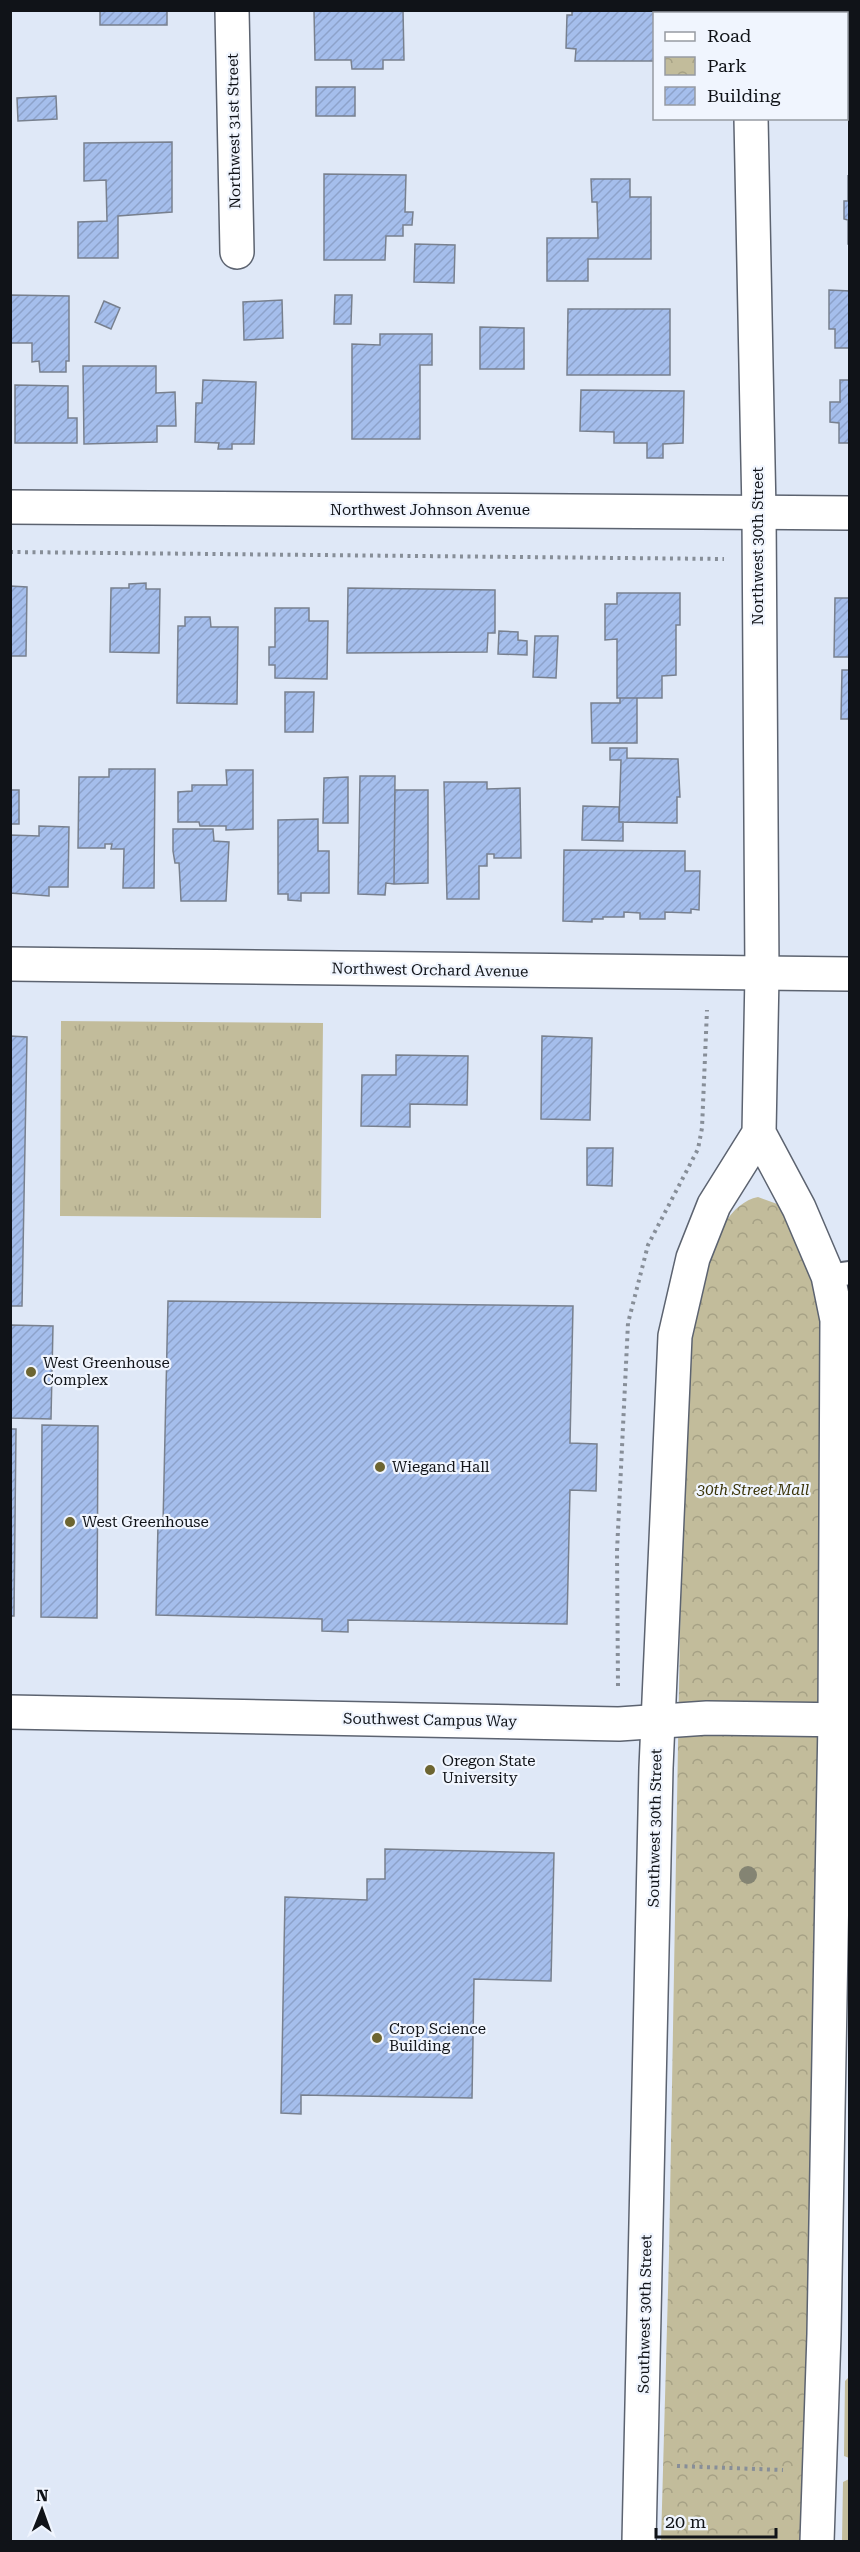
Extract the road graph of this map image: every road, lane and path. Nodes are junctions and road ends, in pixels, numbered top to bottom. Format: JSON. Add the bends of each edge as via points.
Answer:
{"nodes":[{"id":1,"x":232,"y":10,"type":"edge"},
{"id":2,"x":751,"y":120,"type":"edge"},
{"id":3,"x":237,"y":252,"type":"dead end"},
{"id":4,"x":10,"y":507,"type":"edge"},
{"id":5,"x":759,"y":512,"type":"junction"},
{"id":6,"x":849,"y":513,"type":"edge"},
{"id":7,"x":10,"y":552,"type":"edge"},
{"id":8,"x":759,"y":560,"type":"junction"},
{"id":9,"x":10,"y":964,"type":"edge"},
{"id":10,"x":762,"y":974,"type":"junction"},
{"id":11,"x":849,"y":974,"type":"edge"},
{"id":12,"x":759,"y":1133,"type":"junction"},
{"id":13,"x":839,"y":1275,"type":"edge"},
{"id":14,"x":10,"y":1712,"type":"edge"},
{"id":15,"x":842,"y":1720,"type":"edge"},
{"id":16,"x":658,"y":1723,"type":"junction"},
{"id":17,"x":642,"y":2465,"type":"junction"},
{"id":18,"x":818,"y":2471,"type":"junction"},
{"id":19,"x":639,"y":2541,"type":"edge"},
{"id":20,"x":817,"y":2541,"type":"edge"}],
"edges":[{"from":1,"to":3,"type":"street","name":"Northwest 31st Street"},
{"from":2,"to":5,"type":"street","name":"Northwest 30th Street"},
{"from":4,"to":5,"type":"street","name":"Northwest Johnson Avenue"},
{"from":5,"to":6,"type":"street","name":"Northwest Johnson Avenue"},
{"from":5,"to":8,"type":"street","name":"Northwest 30th Street"},
{"from":7,"to":8,"type":"path"},
{"from":8,"to":10,"type":"street","name":"Northwest 30th Street"},
{"from":9,"to":10,"type":"street","name":"Northwest Orchard Avenue"},
{"from":10,"to":11,"type":"street","name":"Northwest Orchard Avenue"},
{"from":10,"to":12,"type":"street"},
{"from":12,"to":13,"type":"street"},
{"from":12,"to":16,"type":"street","name":"Southwest 30th Street","via":[[714,1205],[693,1258],[675,1336]]},
{"from":13,"to":15,"type":"street"},
{"from":14,"to":16,"type":"street","name":"Southwest Campus Way"},
{"from":15,"to":16,"type":"street","name":"Southwest Campus Way","via":[[707,1718]]},
{"from":15,"to":18,"type":"street"},
{"from":16,"to":17,"type":"street","name":"Southwest 30th Street"},
{"from":17,"to":18,"type":"path"},
{"from":17,"to":19,"type":"street","name":"Southwest 30th Street"},
{"from":18,"to":20,"type":"street"}]}
